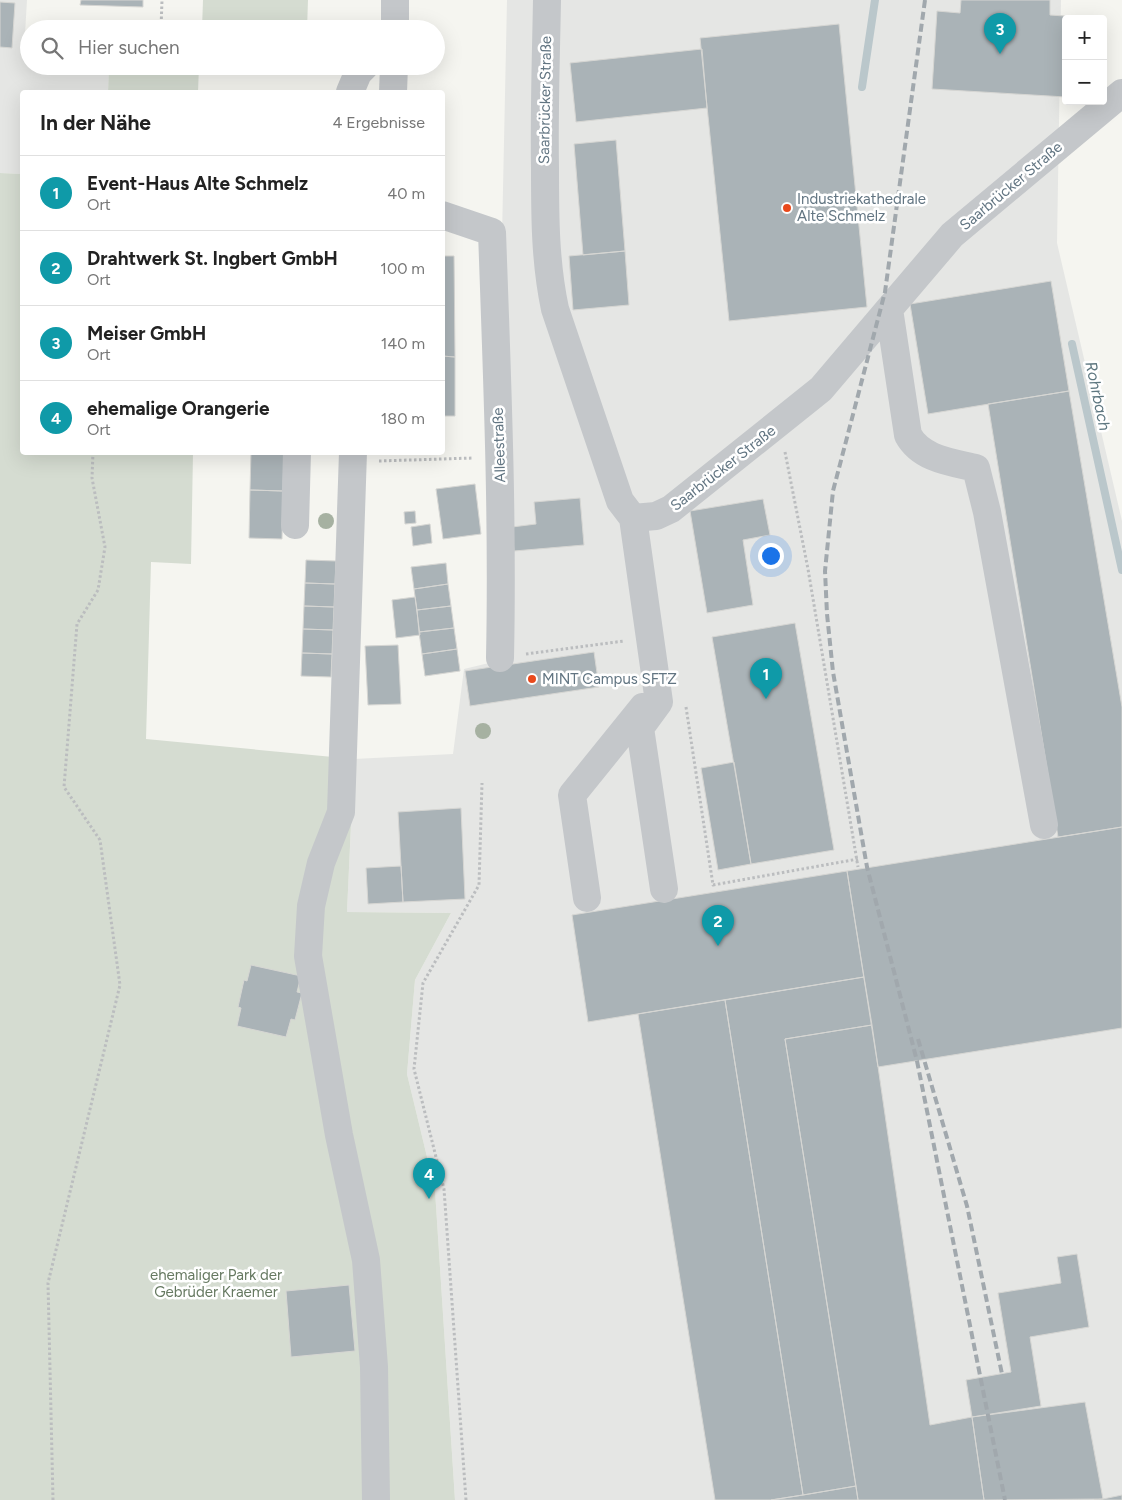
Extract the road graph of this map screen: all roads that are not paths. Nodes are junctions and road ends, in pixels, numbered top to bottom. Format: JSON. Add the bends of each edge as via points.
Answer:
{"nodes":[{"id":1,"x":395,"y":0,"type":"edge"},
{"id":2,"x":547,"y":0,"type":"edge"},
{"id":3,"x":395,"y":20,"type":"edge"},
{"id":4,"x":357,"y":75,"type":"edge"},
{"id":5,"x":394,"y":75,"type":"edge"},
{"id":6,"x":351,"y":90,"type":"edge"},
{"id":7,"x":393,"y":90,"type":"edge"},
{"id":8,"x":1122,"y":93,"type":"edge"},
{"id":9,"x":445,"y":216,"type":"edge"},
{"id":10,"x":889,"y":310,"type":"junction"},
{"id":11,"x":297,"y":455,"type":"edge"},
{"id":12,"x":353,"y":455,"type":"edge"},
{"id":13,"x":633,"y":518,"type":"junction"},
{"id":14,"x":295,"y":525,"type":"dead end"},
{"id":15,"x":500,"y":658,"type":"road end"},
{"id":16,"x":643,"y":706,"type":"dead end"},
{"id":17,"x":1044,"y":825,"type":"dead end"},
{"id":18,"x":664,"y":889,"type":"dead end"},
{"id":19,"x":587,"y":898,"type":"dead end"},
{"id":20,"x":376,"y":1500,"type":"edge"}],
"edges":[{"from":1,"to":3,"type":"street"},
{"from":2,"to":13,"type":"street","name":"Saarbrücker Straße","via":[[544,107],[548,277],[555,309],[620,501]]},
{"from":4,"to":6,"type":"street"},
{"from":5,"to":7,"type":"street"},
{"from":8,"to":10,"type":"street","name":"Saarbrücker Straße","via":[[952,235]]},
{"from":9,"to":15,"type":"street","name":"Alleestraße","via":[[492,232],[500,456]]},
{"from":10,"to":13,"type":"street","name":"Saarbrücker Straße","via":[[821,389],[780,424],[671,509],[656,516]]},
{"from":10,"to":17,"type":"street","via":[[908,436],[924,453],[976,468],[988,512]]},
{"from":11,"to":14,"type":"street"},
{"from":12,"to":20,"type":"street","via":[[341,812],[320,863],[308,956],[339,1135],[366,1260],[374,1367]]},
{"from":13,"to":18,"type":"street","via":[[660,702],[640,728]]},
{"from":16,"to":19,"type":"street","via":[[572,796]]}]}
